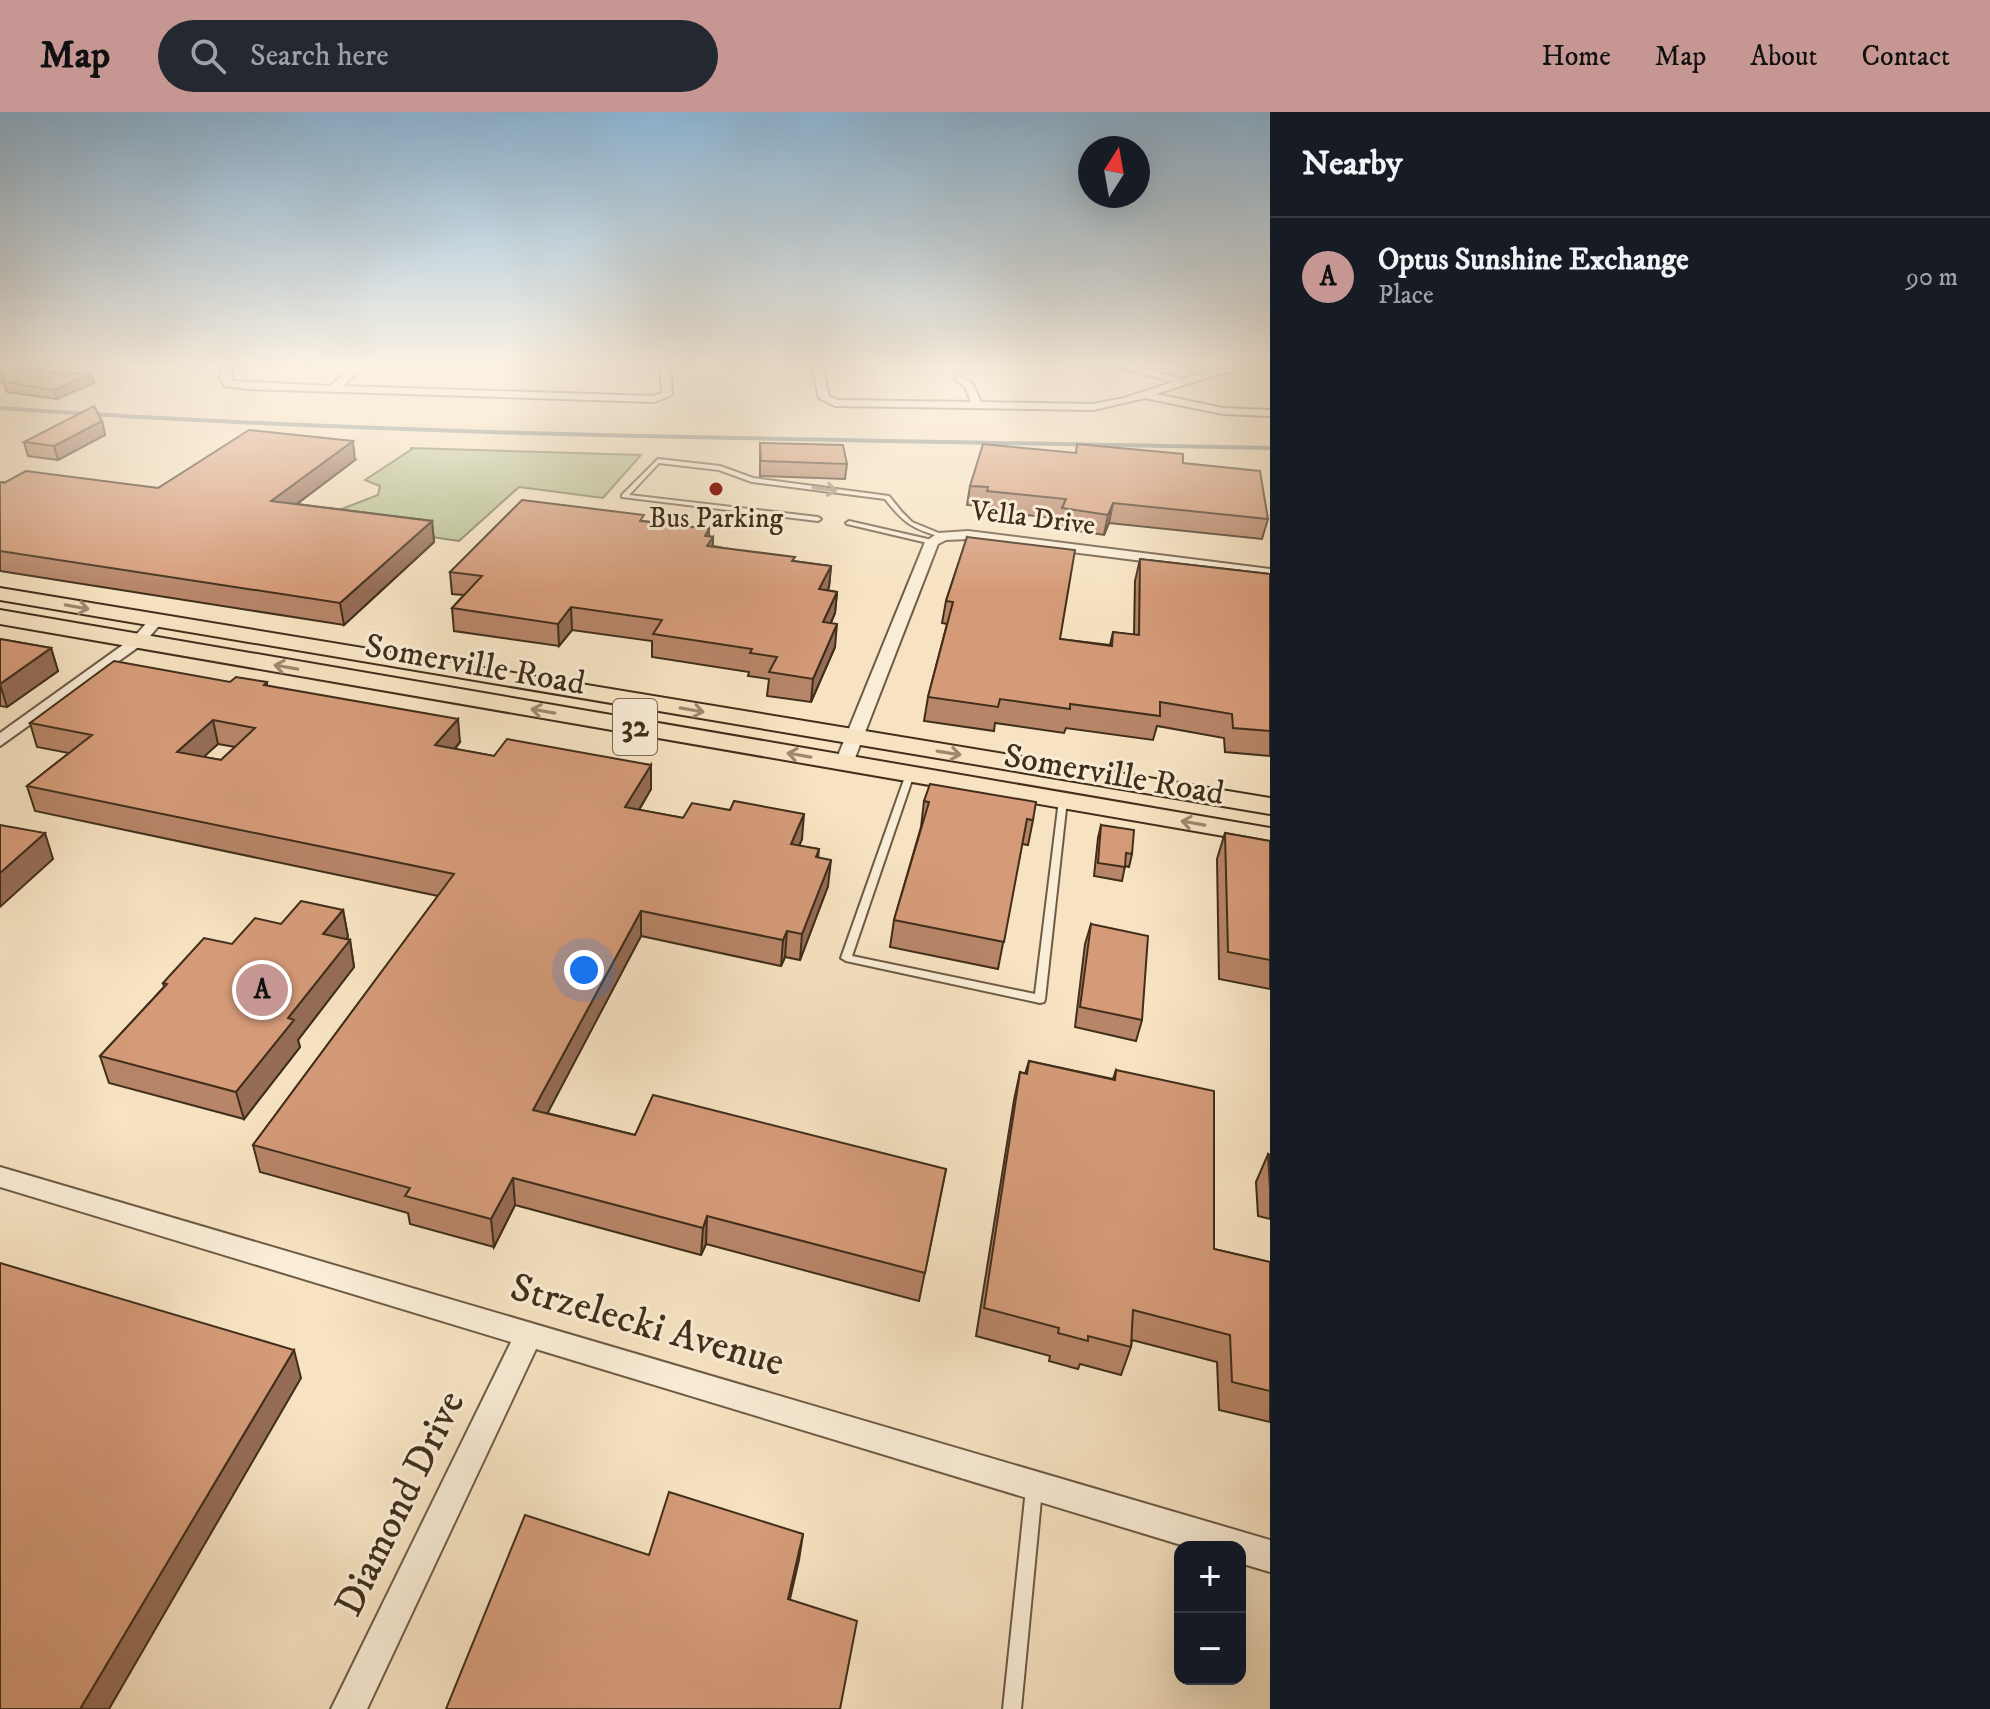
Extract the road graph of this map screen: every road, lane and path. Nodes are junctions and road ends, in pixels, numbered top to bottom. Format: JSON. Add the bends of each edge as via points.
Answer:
{"nodes":[{"id":1,"x":685,"y":504,"type":"junction"},
{"id":2,"x":711,"y":511,"type":"dead end"},
{"id":3,"x":757,"y":517,"type":"dead end"},
{"id":4,"x":847,"y":526,"type":"dead end"},
{"id":5,"x":937,"y":539,"type":"junction"},
{"id":6,"x":1270,"y":573,"type":"edge"},
{"id":7,"x":0,"y":594,"type":"edge"},
{"id":8,"x":0,"y":617,"type":"edge"},
{"id":9,"x":157,"y":620,"type":"junction"},
{"id":10,"x":139,"y":640,"type":"junction"},
{"id":11,"x":855,"y":737,"type":"junction"},
{"id":12,"x":0,"y":741,"type":"edge"},
{"id":13,"x":844,"y":763,"type":"junction"},
{"id":14,"x":910,"y":774,"type":"junction"},
{"id":15,"x":1063,"y":800,"type":"junction"},
{"id":16,"x":1270,"y":806,"type":"edge"},
{"id":17,"x":1270,"y":836,"type":"edge"},
{"id":18,"x":0,"y":1177,"type":"edge"},
{"id":19,"x":528,"y":1336,"type":"junction"},
{"id":20,"x":1035,"y":1483,"type":"junction"},
{"id":21,"x":1270,"y":1556,"type":"edge"},
{"id":22,"x":349,"y":1709,"type":"edge"},
{"id":23,"x":1012,"y":1709,"type":"edge"}],
"edges":[{"from":1,"to":2,"type":"lane"},
{"from":1,"to":3,"type":"lane","via":[[816,522]]},
{"from":1,"to":5,"type":"lane","one_way":true,"via":[[624,496],[658,461],[720,468],[752,480],[888,498],[900,518]]},
{"from":4,"to":5,"type":"lane"},
{"from":5,"to":6,"type":"street","name":"Vella Drive","via":[[968,535]]},
{"from":5,"to":11,"type":"street","name":"Vella Drive"},
{"from":7,"to":9,"type":"main road","name":"Somerville Road","number":"32","one_way":true},
{"from":8,"to":10,"type":"main road","name":"Somerville Road","number":"32"},
{"from":9,"to":10,"type":"street"},
{"from":9,"to":11,"type":"main road","name":"Somerville Road","number":"32","one_way":true},
{"from":10,"to":12,"type":"street"},
{"from":13,"to":10,"type":"main road","name":"Somerville Road","number":"32","one_way":true},
{"from":11,"to":13,"type":"street","name":"Vella Drive"},
{"from":11,"to":16,"type":"main road","name":"Somerville Road","number":"32","one_way":true},
{"from":13,"to":14,"type":"main road","name":"Somerville Road","number":"32"},
{"from":14,"to":15,"type":"main road","name":"Somerville Road","number":"32"},
{"from":14,"to":15,"type":"lane","via":[[846,958],[1040,999]]},
{"from":17,"to":15,"type":"main road","name":"Somerville Road","number":"32","one_way":true},
{"from":18,"to":19,"type":"street","name":"Strzelecki Avenue"},
{"from":19,"to":20,"type":"street","name":"Strzelecki Avenue"},
{"from":19,"to":22,"type":"street","name":"Diamond Drive"},
{"from":20,"to":21,"type":"street","name":"Strzelecki Avenue"},
{"from":20,"to":23,"type":"lane"}]}
